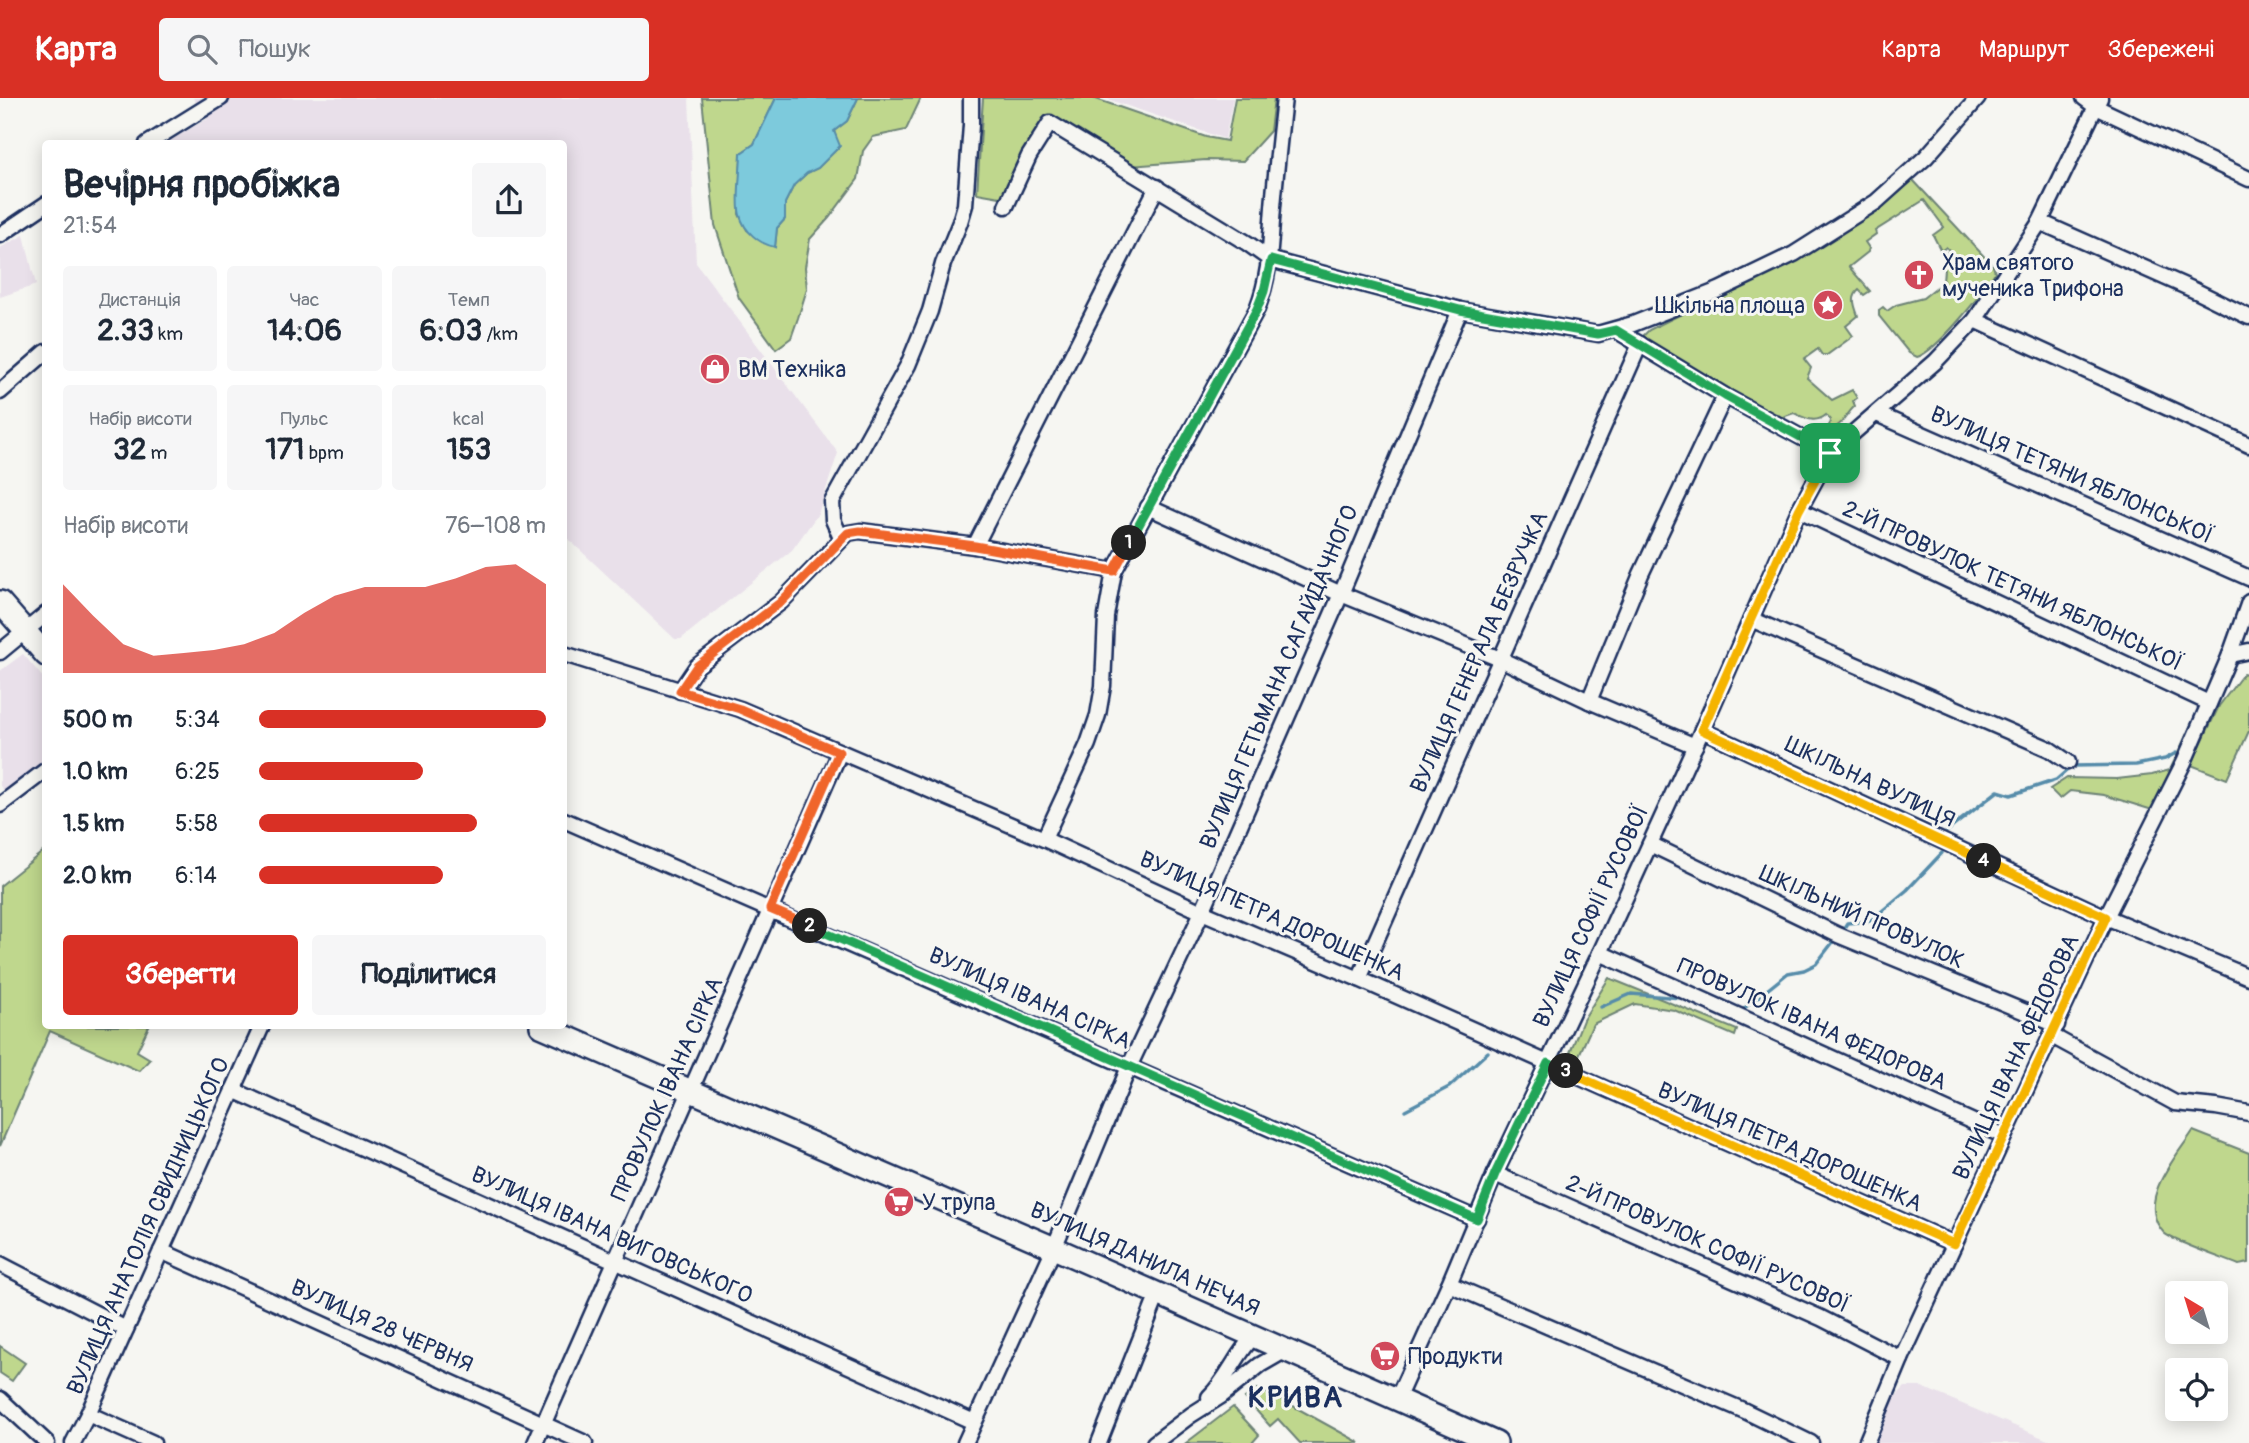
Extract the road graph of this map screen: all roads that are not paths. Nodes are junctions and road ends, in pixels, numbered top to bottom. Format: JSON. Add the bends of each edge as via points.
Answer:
{"nodes":[{"id":1,"x":221,"y":98,"type":"edge"},
{"id":2,"x":971,"y":98,"type":"edge"},
{"id":3,"x":1284,"y":98,"type":"edge"},
{"id":4,"x":1978,"y":98,"type":"edge"},
{"id":5,"x":2093,"y":101,"type":"edge"},
{"id":6,"x":153,"y":140,"type":"edge"},
{"id":7,"x":2249,"y":179,"type":"edge"},
{"id":8,"x":1157,"y":187,"type":"junction"},
{"id":9,"x":1006,"y":206,"type":"dead end"},
{"id":10,"x":42,"y":207,"type":"edge"},
{"id":11,"x":2040,"y":222,"type":"junction"},
{"id":12,"x":0,"y":235,"type":"edge"},
{"id":13,"x":1271,"y":260,"type":"junction"},
{"id":14,"x":1460,"y":310,"type":"junction"},
{"id":15,"x":2249,"y":317,"type":"edge"},
{"id":16,"x":1975,"y":320,"type":"junction"},
{"id":17,"x":1616,"y":330,"type":"junction"},
{"id":18,"x":1640,"y":344,"type":"junction"},
{"id":19,"x":42,"y":355,"type":"edge"},
{"id":20,"x":0,"y":392,"type":"edge"},
{"id":21,"x":1725,"y":396,"type":"junction"},
{"id":22,"x":1877,"y":414,"type":"junction"},
{"id":23,"x":2249,"y":445,"type":"edge"},
{"id":24,"x":1830,"y":453,"type":"junction"},
{"id":25,"x":1148,"y":507,"type":"junction"},
{"id":26,"x":1799,"y":510,"type":"junction"},
{"id":27,"x":841,"y":538,"type":"junction"},
{"id":28,"x":975,"y":546,"type":"junction"},
{"id":29,"x":1114,"y":571,"type":"junction"},
{"id":30,"x":2249,"y":578,"type":"edge"},
{"id":31,"x":1341,"y":594,"type":"junction"},
{"id":32,"x":2249,"y":602,"type":"edge"},
{"id":33,"x":0,"y":603,"type":"edge"},
{"id":34,"x":42,"y":618,"type":"edge"},
{"id":35,"x":1752,"y":619,"type":"junction"},
{"id":36,"x":26,"y":632,"type":"junction"},
{"id":37,"x":42,"y":650,"type":"edge"},
{"id":38,"x":2249,"y":651,"type":"edge"},
{"id":39,"x":0,"y":652,"type":"edge"},
{"id":40,"x":567,"y":655,"type":"edge"},
{"id":41,"x":2230,"y":655,"type":"junction"},
{"id":42,"x":1500,"y":659,"type":"junction"},
{"id":43,"x":680,"y":691,"type":"junction"},
{"id":44,"x":1589,"y":701,"type":"junction"},
{"id":45,"x":2209,"y":703,"type":"junction"},
{"id":46,"x":1702,"y":730,"type":"junction"},
{"id":47,"x":1695,"y":746,"type":"junction"},
{"id":48,"x":839,"y":752,"type":"junction"},
{"id":49,"x":2068,"y":762,"type":"dead end"},
{"id":50,"x":42,"y":773,"type":"edge"},
{"id":51,"x":0,"y":806,"type":"edge"},
{"id":52,"x":567,"y":821,"type":"edge"},
{"id":53,"x":1044,"y":839,"type":"junction"},
{"id":54,"x":1650,"y":844,"type":"junction"},
{"id":55,"x":770,"y":909,"type":"junction"},
{"id":56,"x":1202,"y":912,"type":"junction"},
{"id":57,"x":2106,"y":917,"type":"junction"},
{"id":58,"x":1600,"y":953,"type":"junction"},
{"id":59,"x":2249,"y":977,"type":"edge"},
{"id":60,"x":1359,"y":979,"type":"junction"},
{"id":61,"x":261,"y":1029,"type":"edge"},
{"id":62,"x":548,"y":1029,"type":"edge"},
{"id":63,"x":2055,"y":1030,"type":"junction"},
{"id":64,"x":1548,"y":1063,"type":"junction"},
{"id":65,"x":1129,"y":1067,"type":"junction"},
{"id":66,"x":233,"y":1090,"type":"junction"},
{"id":67,"x":692,"y":1090,"type":"junction"},
{"id":68,"x":2249,"y":1113,"type":"edge"},
{"id":69,"x":2004,"y":1136,"type":"junction"},
{"id":70,"x":1495,"y":1174,"type":"junction"},
{"id":71,"x":1477,"y":1219,"type":"junction"},
{"id":72,"x":1954,"y":1244,"type":"junction"},
{"id":73,"x":1054,"y":1248,"type":"junction"},
{"id":74,"x":161,"y":1251,"type":"junction"},
{"id":75,"x":615,"y":1261,"type":"junction"},
{"id":76,"x":0,"y":1264,"type":"edge"},
{"id":77,"x":1449,"y":1284,"type":"junction"},
{"id":78,"x":1158,"y":1294,"type":"junction"},
{"id":79,"x":1220,"y":1321,"type":"junction"},
{"id":80,"x":126,"y":1329,"type":"junction"},
{"id":81,"x":1256,"y":1337,"type":"junction"},
{"id":82,"x":1286,"y":1350,"type":"junction"},
{"id":83,"x":1238,"y":1356,"type":"junction"},
{"id":84,"x":1901,"y":1359,"type":"junction"},
{"id":85,"x":1260,"y":1365,"type":"junction"},
{"id":86,"x":0,"y":1398,"type":"edge"},
{"id":87,"x":1397,"y":1399,"type":"junction"},
{"id":88,"x":88,"y":1414,"type":"junction"},
{"id":89,"x":1191,"y":1415,"type":"junction"},
{"id":90,"x":974,"y":1422,"type":"junction"},
{"id":91,"x":543,"y":1424,"type":"junction"},
{"id":92,"x":1470,"y":1438,"type":"edge"},
{"id":93,"x":47,"y":1443,"type":"edge"},
{"id":94,"x":73,"y":1443,"type":"edge"},
{"id":95,"x":153,"y":1443,"type":"edge"},
{"id":96,"x":535,"y":1443,"type":"edge"},
{"id":97,"x":585,"y":1443,"type":"edge"},
{"id":98,"x":965,"y":1443,"type":"edge"},
{"id":99,"x":1099,"y":1443,"type":"edge"},
{"id":100,"x":1154,"y":1443,"type":"edge"},
{"id":101,"x":1496,"y":1443,"type":"edge"},
{"id":102,"x":1811,"y":1443,"type":"edge"},
{"id":103,"x":1866,"y":1443,"type":"edge"}],
"edges":[{"from":1,"to":6,"type":"street"},
{"from":2,"to":27,"type":"street","via":[[961,222],[908,365],[832,502],[832,520]]},
{"from":3,"to":13,"type":"street"},
{"from":4,"to":17,"type":"street","via":[[1926,157],[1877,202],[1794,254],[1719,290]]},
{"from":5,"to":7,"type":"street"},
{"from":5,"to":11,"type":"street"},
{"from":8,"to":9,"type":"street","via":[[1050,123]]},
{"from":8,"to":13,"type":"street"},
{"from":8,"to":28,"type":"street"},
{"from":10,"to":12,"type":"street"},
{"from":11,"to":15,"type":"street"},
{"from":11,"to":16,"type":"street"},
{"from":13,"to":14,"type":"street"},
{"from":13,"to":25,"type":"street","via":[[1257,309]]},
{"from":14,"to":17,"type":"street","via":[[1598,334]]},
{"from":14,"to":31,"type":"street","name":"ВУЛИЦЯ ГЕТЬМАНА САГАЙДАЧНОГО"},
{"from":16,"to":22,"type":"street"},
{"from":16,"to":23,"type":"street"},
{"from":17,"to":18,"type":"street"},
{"from":18,"to":21,"type":"street"},
{"from":18,"to":42,"type":"street","name":"ВУЛИЦЯ ГЕНЕРАЛА БЕЗРУЧКА"},
{"from":19,"to":20,"type":"street"},
{"from":21,"to":24,"type":"street"},
{"from":21,"to":44,"type":"street","via":[[1641,574]]},
{"from":22,"to":24,"type":"street"},
{"from":22,"to":30,"type":"street","name":"ВУЛИЦЯ ТЕТЯНИ ЯБЛОНСЬКОЇ"},
{"from":24,"to":26,"type":"street","name":"ВУЛИЦЯ СОФІЇ РУСОВОЇ"},
{"from":25,"to":29,"type":"street"},
{"from":25,"to":31,"type":"street"},
{"from":26,"to":35,"type":"street","name":"ВУЛИЦЯ СОФІЇ РУСОВОЇ"},
{"from":26,"to":45,"type":"street","name":"2-Й ПРОВУЛОК ТЕТЯНИ ЯБЛОНСЬКОЇ"},
{"from":27,"to":28,"type":"street","via":[[860,531]]},
{"from":27,"to":43,"type":"street","via":[[781,602],[697,666]]},
{"from":28,"to":29,"type":"street"},
{"from":29,"to":53,"type":"street","via":[[1098,715]]},
{"from":31,"to":42,"type":"street"},
{"from":31,"to":56,"type":"street","name":"ВУЛИЦЯ ГЕТЬМАНА САГАЙДАЧНОГО"},
{"from":32,"to":41,"type":"street","name":"ВУЛИЦЯ ІВАНА ФЕДОРОВА"},
{"from":33,"to":36,"type":"main road"},
{"from":34,"to":36,"type":"street"},
{"from":35,"to":46,"type":"street","name":"ВУЛИЦЯ СОФІЇ РУСОВОЇ"},
{"from":35,"to":49,"type":"street","via":[[2049,748]]},
{"from":36,"to":37,"type":"main road"},
{"from":36,"to":39,"type":"street"},
{"from":38,"to":41,"type":"street"},
{"from":40,"to":43,"type":"street","name":"ВУЛИЦЯ ПЕТРА ДОРОШЕНКА"},
{"from":41,"to":45,"type":"street","name":"ВУЛИЦЯ ІВАНА ФЕДОРОВА"},
{"from":42,"to":44,"type":"street"},
{"from":42,"to":60,"type":"street","name":"ВУЛИЦЯ ГЕНЕРАЛА БЕЗРУЧКА"},
{"from":43,"to":48,"type":"street","name":"ВУЛИЦЯ ПЕТРА ДОРОШЕНКА","via":[[740,709]]},
{"from":44,"to":47,"type":"street"},
{"from":45,"to":57,"type":"street","name":"ВУЛИЦЯ ІВАНА ФЕДОРОВА"},
{"from":46,"to":47,"type":"street","name":"ВУЛИЦЯ СОФІЇ РУСОВОЇ"},
{"from":46,"to":57,"type":"street","name":"ШКІЛЬНА ВУЛИЦЯ"},
{"from":47,"to":54,"type":"street","name":"ВУЛИЦЯ СОФІЇ РУСОВОЇ"},
{"from":48,"to":53,"type":"street","name":"ВУЛИЦЯ ПЕТРА ДОРОШЕНКА"},
{"from":48,"to":55,"type":"street","name":"ПРОВУЛОК ІВАНА СІРКА"},
{"from":50,"to":51,"type":"street"},
{"from":52,"to":55,"type":"street","name":"ВУЛИЦЯ ІВАНА СІРКА"},
{"from":53,"to":56,"type":"street","name":"ВУЛИЦЯ ПЕТРА ДОРОШЕНКА"},
{"from":54,"to":58,"type":"street","name":"ВУЛИЦЯ СОФІЇ РУСОВОЇ"},
{"from":54,"to":63,"type":"street","name":"ШКІЛЬНИЙ ПРОВУЛОК","via":[[1838,936]]},
{"from":55,"to":65,"type":"street","name":"ВУЛИЦЯ ІВАНА СІРКА"},
{"from":55,"to":67,"type":"street","name":"ПРОВУЛОК ІВАНА СІРКА"},
{"from":56,"to":60,"type":"street","name":"ВУЛИЦЯ ПЕТРА ДОРОШЕНКА"},
{"from":56,"to":65,"type":"street","name":"ВУЛИЦЯ ГЕТЬМАНА САГАЙДАЧНОГО"},
{"from":57,"to":59,"type":"street","name":"ШКІЛЬНА ВУЛИЦЯ"},
{"from":57,"to":63,"type":"street","name":"ВУЛИЦЯ ІВАНА ФЕДОРОВА"},
{"from":58,"to":64,"type":"street","name":"ВУЛИЦЯ СОФІЇ РУСОВОЇ"},
{"from":58,"to":69,"type":"street","name":"ПРОВУЛОК ІВАНА ФЕДОРОВА"},
{"from":60,"to":64,"type":"street","name":"ВУЛИЦЯ ПЕТРА ДОРОШЕНКА"},
{"from":61,"to":66,"type":"street","name":"ВУЛИЦЯ АНАТОЛІЯ СВИДНИЦЬКОГО"},
{"from":62,"to":67,"type":"main road","name":"ВУЛИЦЯ ДАНИЛА НЕЧАЯ"},
{"from":63,"to":68,"type":"street","name":"ШКІЛЬНИЙ ПРОВУЛОК","via":[[2175,1103]]},
{"from":63,"to":69,"type":"street","name":"ВУЛИЦЯ ІВАНА ФЕДОРОВА"},
{"from":64,"to":70,"type":"street","name":"ВУЛИЦЯ СОФІЇ РУСОВОЇ"},
{"from":64,"to":72,"type":"street","name":"ВУЛИЦЯ ПЕТРА ДОРОШЕНКА"},
{"from":65,"to":71,"type":"street","name":"ВУЛИЦЯ ІВАНА СІРКА"},
{"from":65,"to":73,"type":"street","name":"ВУЛИЦЯ ГЕТЬМАНА САГАЙДАЧНОГО"},
{"from":66,"to":74,"type":"street","name":"ВУЛИЦЯ АНАТОЛІЯ СВИДНИЦЬКОГО"},
{"from":66,"to":75,"type":"street","name":"ВУЛИЦЯ ІВАНА ВИГОВСЬКОГО"},
{"from":67,"to":73,"type":"main road","name":"ВУЛИЦЯ ДАНИЛА НЕЧАЯ"},
{"from":67,"to":75,"type":"street","name":"ПРОВУЛОК ІВАНА СІРКА"},
{"from":69,"to":72,"type":"street","name":"ВУЛИЦЯ ІВАНА ФЕДОРОВА"},
{"from":70,"to":71,"type":"street","name":"ВУЛИЦЯ СОФІЇ РУСОВОЇ"},
{"from":70,"to":84,"type":"street","name":"2-Й ПРОВУЛОК СОФІЇ РУСОВОЇ","via":[[1821,1318]]},
{"from":71,"to":77,"type":"street","name":"ВУЛИЦЯ СОФІЇ РУСОВОЇ"},
{"from":72,"to":84,"type":"street","name":"ВУЛИЦЯ ІВАНА ФЕДОРОВА"},
{"from":73,"to":78,"type":"main road","name":"ВУЛИЦЯ ДАНИЛА НЕЧАЯ"},
{"from":73,"to":90,"type":"street","name":"ВУЛИЦЯ ГЕТЬМАНА САГАЙДАЧНОГО"},
{"from":74,"to":80,"type":"street","name":"ВУЛИЦЯ АНАТОЛІЯ СВИДНИЦЬКОГО"},
{"from":74,"to":91,"type":"street","name":"ВУЛИЦЯ 28 ЧЕРВНЯ"},
{"from":75,"to":90,"type":"street","name":"ВУЛИЦЯ ІВАНА ВИГОВСЬКОГО"},
{"from":75,"to":91,"type":"street","name":"ПРОВУЛОК ІВАНА СІРКА"},
{"from":76,"to":80,"type":"street"},
{"from":77,"to":87,"type":"street","name":"ВУЛИЦЯ СОФІЇ РУСОВОЇ"},
{"from":77,"to":102,"type":"street"},
{"from":78,"to":79,"type":"main road","name":"ВУЛИЦЯ ДАНИЛА НЕЧАЯ"},
{"from":78,"to":99,"type":"street"},
{"from":79,"to":81,"type":"main road","name":"ВУЛИЦЯ ДАНИЛА НЕЧАЯ"},
{"from":79,"to":83,"type":"street"},
{"from":80,"to":88,"type":"street","name":"ВУЛИЦЯ АНАТОЛІЯ СВИДНИЦЬКОГО"},
{"from":81,"to":82,"type":"main road","name":"ВУЛИЦЯ ДАНИЛА НЕЧАЯ"},
{"from":81,"to":83,"type":"street"},
{"from":81,"to":85,"type":"street"},
{"from":82,"to":85,"type":"street"},
{"from":82,"to":87,"type":"main road","name":"ВУЛИЦЯ ДАНИЛА НЕЧАЯ"},
{"from":83,"to":89,"type":"street","via":[[1216,1390]]},
{"from":84,"to":103,"type":"street","name":"ВУЛИЦЯ ІВАНА ФЕДОРОВА"},
{"from":85,"to":89,"type":"street"},
{"from":86,"to":93,"type":"street"},
{"from":87,"to":92,"type":"main road","name":"ВУЛИЦЯ ДАНИЛА НЕЧАЯ"},
{"from":88,"to":94,"type":"street","name":"ВУЛИЦЯ АНАТОЛІЯ СВИДНИЦЬКОГО"},
{"from":88,"to":95,"type":"street"},
{"from":89,"to":100,"type":"street"},
{"from":90,"to":98,"type":"street","name":"ВУЛИЦЯ ГЕТЬМАНА САГАЙДАЧНОГО"},
{"from":91,"to":96,"type":"street","name":"ПРОВУЛОК ІВАНА СІРКА"},
{"from":91,"to":97,"type":"street","name":"ВУЛИЦЯ 28 ЧЕРВНЯ"},
{"from":92,"to":101,"type":"main road","name":"ВУЛИЦЯ ДАНИЛА НЕЧАЯ"}]}
